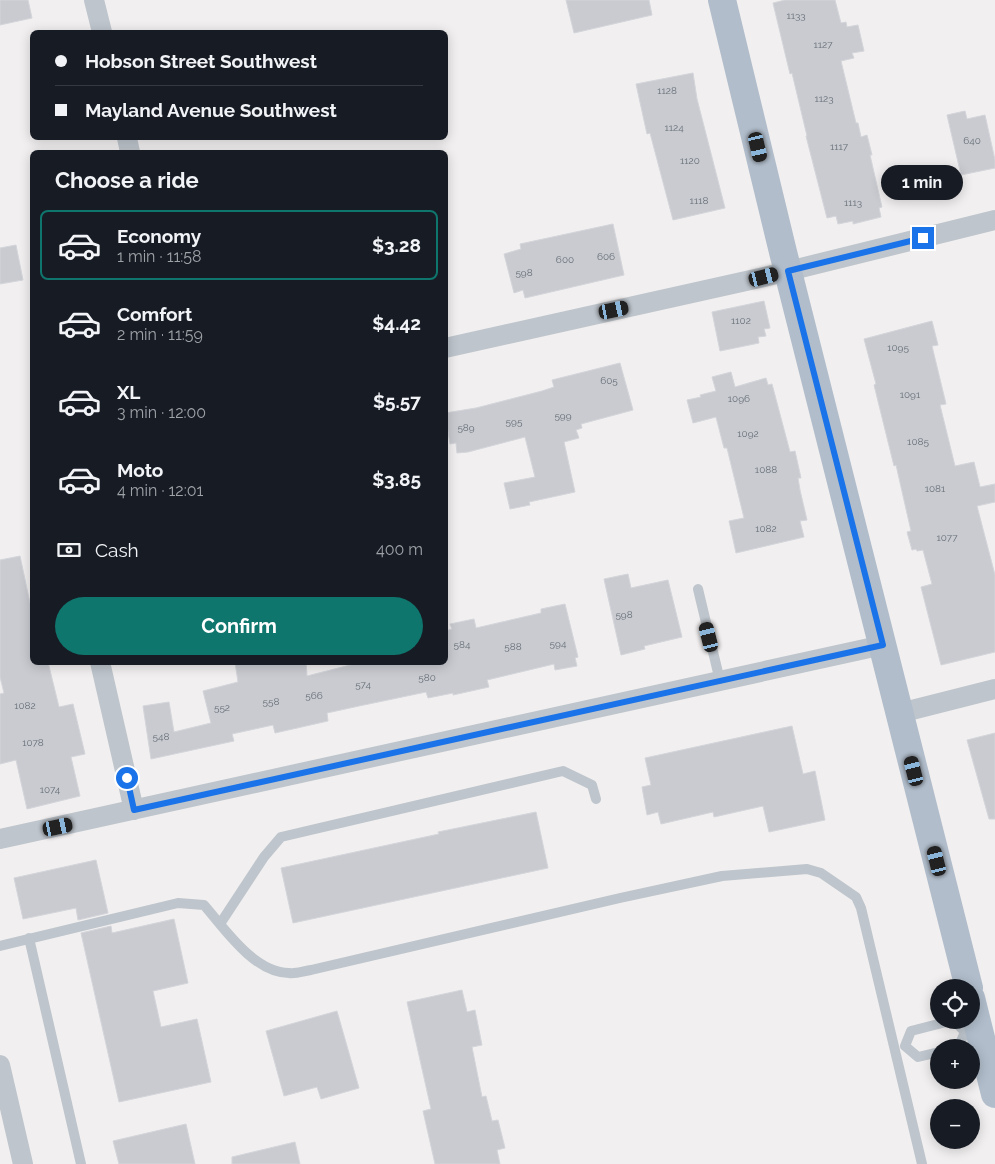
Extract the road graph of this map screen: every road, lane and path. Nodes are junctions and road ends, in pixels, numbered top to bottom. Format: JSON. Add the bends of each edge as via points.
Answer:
{"nodes":[{"id":1,"x":94,"y":0,"type":"edge"},
{"id":2,"x":722,"y":0,"type":"edge"},
{"id":3,"x":102,"y":30,"type":"edge"},
{"id":4,"x":995,"y":220,"type":"edge"},
{"id":5,"x":788,"y":271,"type":"junction"},
{"id":6,"x":448,"y":347,"type":"edge"},
{"id":7,"x":698,"y":589,"type":"dead end"},
{"id":8,"x":883,"y":645,"type":"junction"},
{"id":9,"x":101,"y":665,"type":"edge"},
{"id":10,"x":720,"y":681,"type":"junction"},
{"id":11,"x":995,"y":689,"type":"edge"},
{"id":12,"x":900,"y":713,"type":"junction"},
{"id":13,"x":596,"y":799,"type":"dead end"},
{"id":14,"x":134,"y":810,"type":"junction"},
{"id":15,"x":0,"y":839,"type":"edge"},
{"id":16,"x":220,"y":924,"type":"junction"},
{"id":17,"x":28,"y":938,"type":"junction"},
{"id":18,"x":0,"y":946,"type":"edge"},
{"id":19,"x":966,"y":979,"type":"edge"},
{"id":20,"x":972,"y":1031,"type":"junction"},
{"id":21,"x":965,"y":1039,"type":"edge"},
{"id":22,"x":900,"y":1048,"type":"junction"},
{"id":23,"x":930,"y":1054,"type":"edge"},
{"id":24,"x":0,"y":1065,"type":"edge"},
{"id":25,"x":995,"y":1094,"type":"edge"},
{"id":26,"x":23,"y":1164,"type":"edge"},
{"id":27,"x":81,"y":1164,"type":"edge"},
{"id":28,"x":922,"y":1164,"type":"edge"}],
"edges":[{"from":1,"to":3,"type":"street"},
{"from":2,"to":5,"type":"main road"},
{"from":4,"to":5,"type":"street"},
{"from":5,"to":6,"type":"street"},
{"from":5,"to":8,"type":"main road"},
{"from":7,"to":10,"type":"lane"},
{"from":8,"to":10,"type":"street"},
{"from":8,"to":12,"type":"main road"},
{"from":9,"to":14,"type":"street"},
{"from":10,"to":14,"type":"street"},
{"from":11,"to":12,"type":"street"},
{"from":12,"to":19,"type":"main road"},
{"from":13,"to":16,"type":"lane","via":[[592,785],[563,771],[280,837]]},
{"from":14,"to":15,"type":"street"},
{"from":16,"to":17,"type":"lane","via":[[204,905],[178,903]]},
{"from":16,"to":22,"type":"lane","via":[[242,950],[272,970],[288,974],[722,876],[807,869],[821,872],[856,898]]},
{"from":17,"to":18,"type":"lane"},
{"from":17,"to":27,"type":"lane"},
{"from":20,"to":21,"type":"lane"},
{"from":20,"to":22,"type":"lane","via":[[954,1020],[911,1031]]},
{"from":20,"to":25,"type":"main road"},
{"from":22,"to":23,"type":"lane","via":[[918,1057]]},
{"from":22,"to":28,"type":"lane"},
{"from":24,"to":26,"type":"street"}]}
